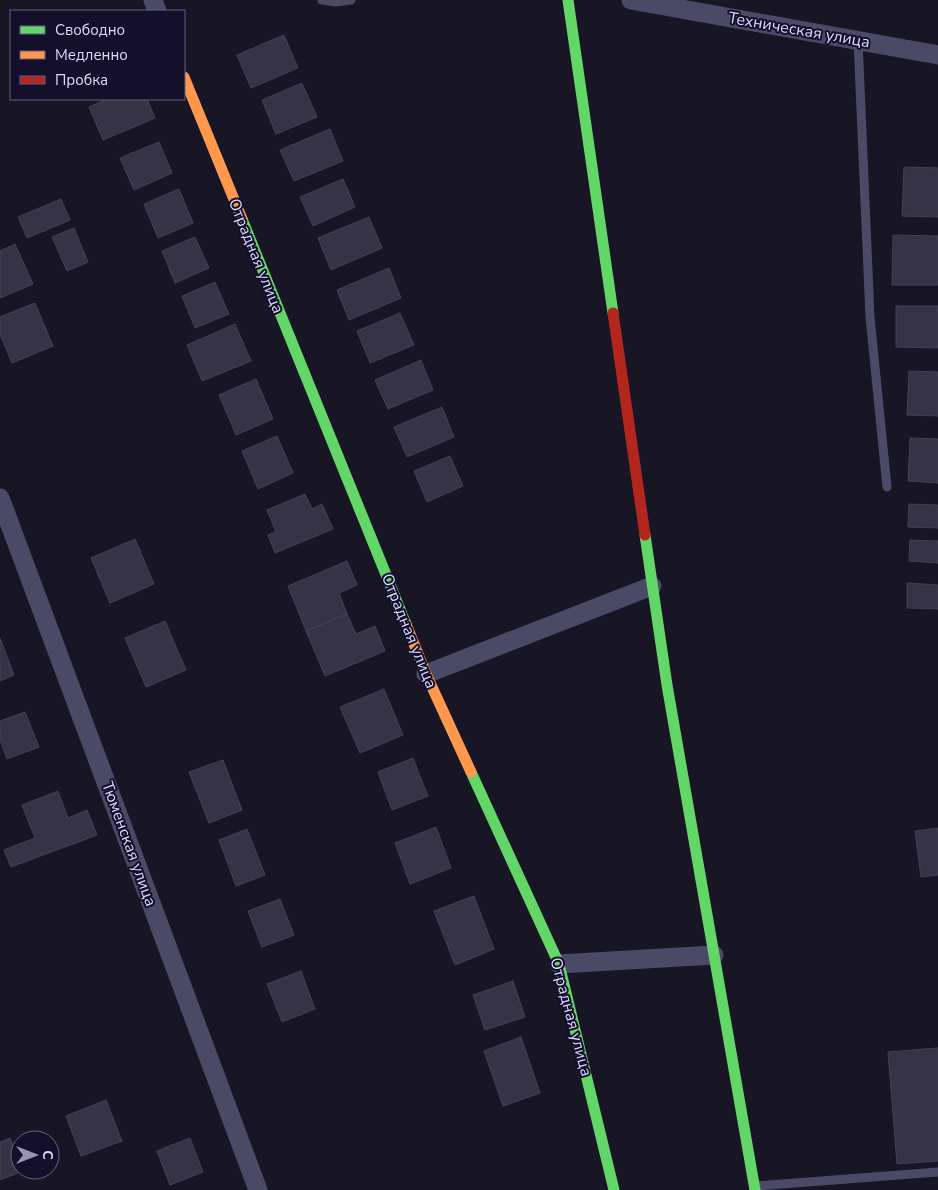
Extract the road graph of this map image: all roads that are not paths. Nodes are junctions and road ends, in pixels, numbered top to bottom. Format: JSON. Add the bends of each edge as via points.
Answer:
{"nodes":[{"id":1,"x":322,"y":0,"type":"edge"},
{"id":2,"x":351,"y":0,"type":"edge"},
{"id":3,"x":568,"y":0,"type":"edge"},
{"id":4,"x":631,"y":0,"type":"edge"},
{"id":5,"x":858,"y":40,"type":"junction"},
{"id":6,"x":938,"y":55,"type":"edge"},
{"id":7,"x":185,"y":79,"type":"edge"},
{"id":8,"x":887,"y":487,"type":"dead end"},
{"id":9,"x":0,"y":498,"type":"edge"},
{"id":10,"x":652,"y":586,"type":"junction"},
{"id":11,"x":426,"y":674,"type":"junction"},
{"id":12,"x":714,"y":954,"type":"junction"},
{"id":13,"x":559,"y":964,"type":"junction"},
{"id":14,"x":938,"y":1172,"type":"edge"},
{"id":15,"x":755,"y":1188,"type":"edge"},
{"id":16,"x":258,"y":1190,"type":"edge"},
{"id":17,"x":614,"y":1190,"type":"edge"}],
"edges":[{"from":1,"to":2,"type":"lane"},
{"from":3,"to":10,"type":"main road"},
{"from":4,"to":5,"type":"street","name":"Техническая улица"},
{"from":5,"to":6,"type":"street","name":"Техническая улица"},
{"from":5,"to":8,"type":"lane","via":[[870,317]]},
{"from":7,"to":11,"type":"main road","name":"Отрадная улица"},
{"from":9,"to":16,"type":"street","name":"Тюменская улица"},
{"from":10,"to":11,"type":"street"},
{"from":10,"to":12,"type":"main road"},
{"from":11,"to":13,"type":"main road","name":"Отрадная улица"},
{"from":12,"to":13,"type":"street"},
{"from":12,"to":15,"type":"main road"},
{"from":13,"to":17,"type":"main road","name":"Отрадная улица"},
{"from":14,"to":15,"type":"lane"}]}
